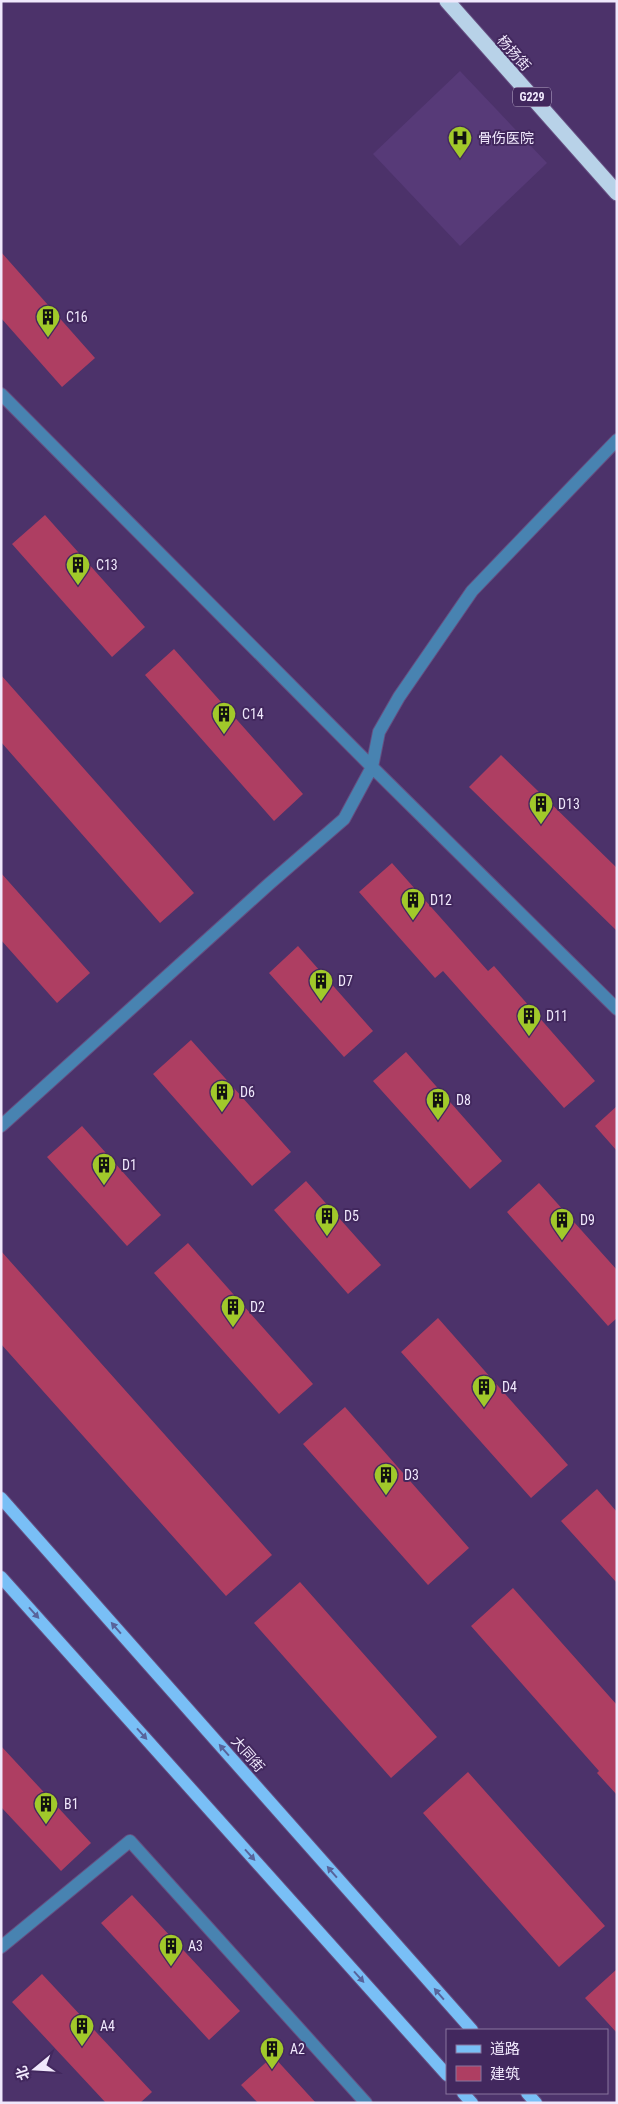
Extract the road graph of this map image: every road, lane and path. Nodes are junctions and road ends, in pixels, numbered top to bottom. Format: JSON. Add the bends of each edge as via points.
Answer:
{"nodes":[{"id":1,"x":447,"y":1,"type":"edge"},
{"id":2,"x":617,"y":193,"type":"edge"},
{"id":3,"x":1,"y":394,"type":"edge"},
{"id":4,"x":617,"y":440,"type":"edge"},
{"id":5,"x":372,"y":767,"type":"junction"},
{"id":6,"x":617,"y":1009,"type":"edge"},
{"id":7,"x":1,"y":1126,"type":"edge"},
{"id":8,"x":1,"y":1498,"type":"edge"},
{"id":9,"x":1,"y":1577,"type":"edge"},
{"id":10,"x":1,"y":1947,"type":"edge"},
{"id":11,"x":471,"y":2029,"type":"edge"},
{"id":12,"x":446,"y":2074,"type":"edge"},
{"id":13,"x":366,"y":2103,"type":"edge"}],
"edges":[{"from":1,"to":2,"type":"highway","name":"杨扬街","number":"G229"},
{"from":3,"to":5,"type":"street"},
{"from":4,"to":5,"type":"street","via":[[472,591],[399,697],[379,732]]},
{"from":5,"to":6,"type":"street"},
{"from":5,"to":7,"type":"street","via":[[344,819]]},
{"from":11,"to":8,"type":"main road","name":"大同街","one_way":true},
{"from":9,"to":12,"type":"main road","one_way":true},
{"from":10,"to":13,"type":"street","via":[[130,1841]]}]}
